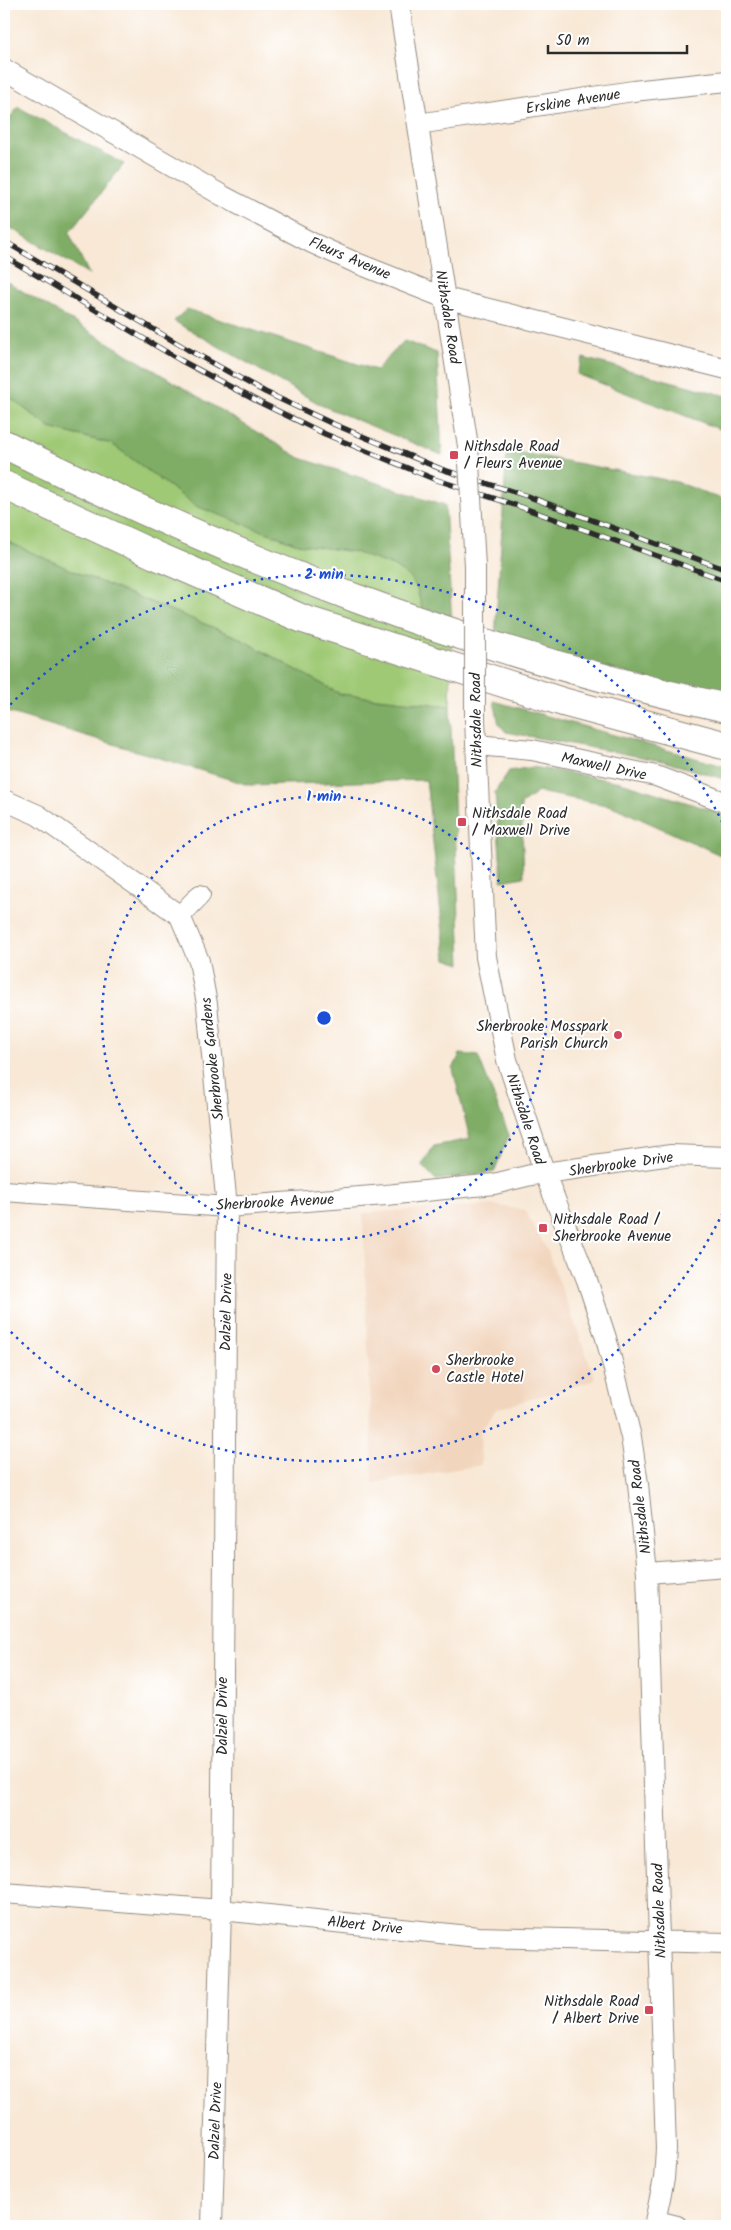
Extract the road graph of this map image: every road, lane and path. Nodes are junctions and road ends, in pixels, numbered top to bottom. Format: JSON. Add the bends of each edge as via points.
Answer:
{"nodes":[{"id":1,"x":399,"y":4,"type":"edge"},
{"id":2,"x":4,"y":69,"type":"edge"},
{"id":3,"x":727,"y":81,"type":"edge"},
{"id":4,"x":418,"y":124,"type":"junction"},
{"id":5,"x":445,"y":298,"type":"junction"},
{"id":6,"x":727,"y":369,"type":"edge"},
{"id":7,"x":4,"y":433,"type":"edge"},
{"id":8,"x":4,"y":444,"type":"edge"},
{"id":9,"x":4,"y":485,"type":"edge"},
{"id":10,"x":179,"y":528,"type":"junction"},
{"id":11,"x":727,"y":708,"type":"edge"},
{"id":12,"x":476,"y":745,"type":"junction"},
{"id":13,"x":727,"y":746,"type":"edge"},
{"id":14,"x":4,"y":800,"type":"edge"},
{"id":15,"x":727,"y":804,"type":"edge"},
{"id":16,"x":200,"y":895,"type":"dead end"},
{"id":17,"x":180,"y":916,"type":"junction"},
{"id":18,"x":727,"y":1157,"type":"edge"},
{"id":19,"x":544,"y":1174,"type":"junction"},
{"id":20,"x":4,"y":1191,"type":"edge"},
{"id":21,"x":227,"y":1207,"type":"junction"},
{"id":22,"x":727,"y":1566,"type":"edge"},
{"id":23,"x":647,"y":1572,"type":"junction"},
{"id":24,"x":4,"y":1892,"type":"edge"},
{"id":25,"x":221,"y":1910,"type":"junction"},
{"id":26,"x":660,"y":1940,"type":"junction"},
{"id":27,"x":727,"y":1943,"type":"edge"},
{"id":28,"x":655,"y":2224,"type":"edge"},
{"id":29,"x":212,"y":2226,"type":"edge"},
{"id":30,"x":676,"y":2226,"type":"edge"}],
"edges":[{"from":1,"to":4,"type":"street","name":"Nithsdale Road"},
{"from":2,"to":5,"type":"street","name":"Fleurs Avenue","via":[[223,196],[312,243]]},
{"from":3,"to":4,"type":"street","name":"Erskine Avenue","via":[[633,91]]},
{"from":4,"to":5,"type":"street","name":"Nithsdale Road"},
{"from":5,"to":6,"type":"street","name":"Fleurs Avenue"},
{"from":5,"to":12,"type":"street","name":"Nithsdale Road","bridge":true,"via":[[468,446],[475,566]]},
{"from":7,"to":10,"type":"highway"},
{"from":8,"to":10,"type":"highway"},
{"from":9,"to":13,"type":"highway","via":[[163,559],[303,619],[563,702]]},
{"from":10,"to":11,"type":"highway","via":[[317,585],[436,628],[579,672]]},
{"from":12,"to":15,"type":"street","name":"Maxwell Drive","via":[[532,750],[656,776]]},
{"from":12,"to":19,"type":"street","name":"Nithsdale Road","via":[[486,957],[507,1060]]},
{"from":14,"to":17,"type":"street","via":[[38,815]]},
{"from":16,"to":17,"type":"street"},
{"from":17,"to":21,"type":"street","name":"Sherbrooke Gardens","via":[[199,961],[207,1004]]},
{"from":18,"to":19,"type":"street","name":"Sherbrooke Drive","via":[[671,1155]]},
{"from":19,"to":21,"type":"street","name":"Sherbrooke Avenue","via":[[494,1184]]},
{"from":19,"to":23,"type":"street","name":"Nithsdale Road","via":[[587,1280],[618,1380],[631,1437]]},
{"from":20,"to":21,"type":"street","name":"Sherbrooke Avenue"},
{"from":21,"to":25,"type":"street","name":"Dalziel Drive"},
{"from":22,"to":23,"type":"street"},
{"from":23,"to":26,"type":"street","name":"Nithsdale Road"},
{"from":24,"to":25,"type":"street","name":"Albert Drive"},
{"from":25,"to":26,"type":"street","name":"Albert Drive","via":[[478,1937]]},
{"from":25,"to":29,"type":"street","name":"Dalziel Drive"},
{"from":26,"to":27,"type":"street","name":"Albert Drive"},
{"from":26,"to":28,"type":"street","name":"Nithsdale Road","via":[[666,2148]]},
{"from":28,"to":30,"type":"street"}]}
